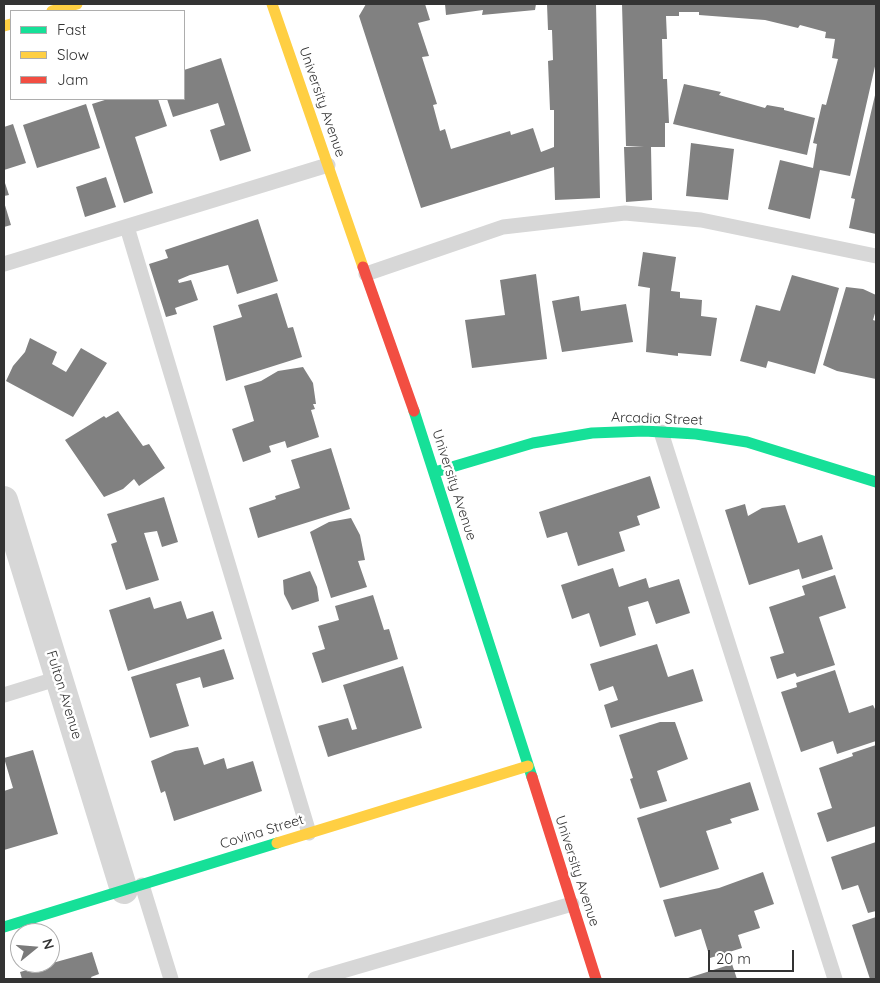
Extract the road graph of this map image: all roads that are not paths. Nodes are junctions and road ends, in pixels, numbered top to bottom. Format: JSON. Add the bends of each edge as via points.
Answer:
{"nodes":[{"id":1,"x":77,"y":4,"type":"edge"},
{"id":2,"x":272,"y":4,"type":"edge"},
{"id":3,"x":56,"y":10,"type":"edge"},
{"id":4,"x":328,"y":165,"type":"junction"},
{"id":5,"x":127,"y":226,"type":"junction"},
{"id":6,"x":876,"y":256,"type":"edge"},
{"id":7,"x":4,"y":264,"type":"edge"},
{"id":8,"x":366,"y":274,"type":"junction"},
{"id":9,"x":661,"y":432,"type":"junction"},
{"id":10,"x":434,"y":472,"type":"junction"},
{"id":11,"x":876,"y":482,"type":"edge"},
{"id":12,"x":4,"y":500,"type":"edge"},
{"id":13,"x":59,"y":678,"type":"junction"},
{"id":14,"x":4,"y":695,"type":"edge"},
{"id":15,"x":528,"y":766,"type":"junction"},
{"id":16,"x":309,"y":834,"type":"junction"},
{"id":17,"x":133,"y":887,"type":"junction"},
{"id":18,"x":572,"y":904,"type":"junction"},
{"id":19,"x":4,"y":927,"type":"edge"},
{"id":20,"x":170,"y":979,"type":"edge"},
{"id":21,"x":315,"y":979,"type":"edge"},
{"id":22,"x":596,"y":979,"type":"edge"},
{"id":23,"x":835,"y":979,"type":"edge"}],
"edges":[{"from":1,"to":3,"type":"street"},
{"from":2,"to":4,"type":"street","name":"University Avenue"},
{"from":4,"to":5,"type":"lane"},
{"from":4,"to":8,"type":"street","name":"University Avenue"},
{"from":5,"to":7,"type":"lane"},
{"from":5,"to":16,"type":"lane"},
{"from":6,"to":8,"type":"lane","via":[[701,220],[625,213],[503,227]]},
{"from":8,"to":10,"type":"street","name":"University Avenue"},
{"from":9,"to":10,"type":"street","name":"Arcadia Street","via":[[592,433],[532,443]]},
{"from":9,"to":11,"type":"street","name":"Arcadia Street","via":[[747,442]]},
{"from":9,"to":23,"type":"lane"},
{"from":10,"to":15,"type":"street","name":"University Avenue"},
{"from":12,"to":13,"type":"street","name":"Fulton Avenue"},
{"from":13,"to":14,"type":"lane"},
{"from":13,"to":17,"type":"street","name":"Fulton Avenue"},
{"from":15,"to":16,"type":"street","name":"Covina Street"},
{"from":15,"to":18,"type":"street","name":"University Avenue"},
{"from":16,"to":17,"type":"street","name":"Covina Street"},
{"from":17,"to":19,"type":"street","name":"Covina Street"},
{"from":17,"to":20,"type":"lane"},
{"from":18,"to":21,"type":"lane"},
{"from":18,"to":22,"type":"street","name":"University Avenue"}]}
